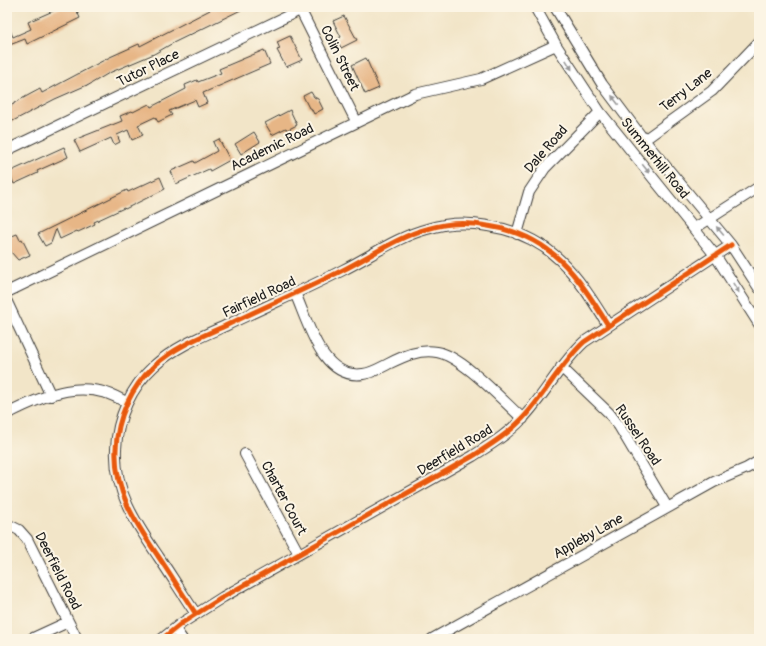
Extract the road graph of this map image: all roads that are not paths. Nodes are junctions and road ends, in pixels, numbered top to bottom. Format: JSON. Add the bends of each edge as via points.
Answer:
{"nodes":[{"id":1,"x":535,"y":7,"type":"edge"},
{"id":2,"x":555,"y":7,"type":"edge"},
{"id":3,"x":300,"y":8,"type":"edge"},
{"id":4,"x":759,"y":42,"type":"edge"},
{"id":5,"x":556,"y":45,"type":"junction"},
{"id":6,"x":600,"y":112,"type":"junction"},
{"id":7,"x":356,"y":121,"type":"junction"},
{"id":8,"x":644,"y":140,"type":"junction"},
{"id":9,"x":7,"y":150,"type":"edge"},
{"id":10,"x":759,"y":187,"type":"edge"},
{"id":11,"x":709,"y":218,"type":"junction"},
{"id":12,"x":694,"y":228,"type":"junction"},
{"id":13,"x":517,"y":234,"type":"junction"},
{"id":14,"x":732,"y":245,"type":"junction"},
{"id":15,"x":715,"y":255,"type":"junction"},
{"id":16,"x":759,"y":288,"type":"edge"},
{"id":17,"x":7,"y":292,"type":"edge"},
{"id":18,"x":295,"y":293,"type":"junction"},
{"id":19,"x":7,"y":302,"type":"edge"},
{"id":20,"x":759,"y":324,"type":"edge"},
{"id":21,"x":608,"y":325,"type":"junction"},
{"id":22,"x":561,"y":367,"type":"junction"},
{"id":23,"x":52,"y":396,"type":"junction"},
{"id":24,"x":127,"y":403,"type":"junction"},
{"id":25,"x":7,"y":414,"type":"edge"},
{"id":26,"x":522,"y":418,"type":"junction"},
{"id":27,"x":245,"y":454,"type":"dead end"},
{"id":28,"x":759,"y":461,"type":"edge"},
{"id":29,"x":668,"y":507,"type":"junction"},
{"id":30,"x":7,"y":524,"type":"edge"},
{"id":31,"x":299,"y":554,"type":"junction"},
{"id":32,"x":196,"y":614,"type":"junction"},
{"id":33,"x":68,"y":622,"type":"junction"},
{"id":34,"x":175,"y":629,"type":"junction"},
{"id":35,"x":31,"y":639,"type":"edge"},
{"id":36,"x":77,"y":639,"type":"edge"},
{"id":37,"x":162,"y":639,"type":"edge"},
{"id":38,"x":182,"y":639,"type":"edge"},
{"id":39,"x":432,"y":639,"type":"edge"}],
"edges":[{"from":1,"to":5,"type":"street","name":"Summerhill Road"},
{"from":8,"to":2,"type":"street","name":"Summerhill Road","one_way":true,"via":[[602,84]]},
{"from":3,"to":7,"type":"street","name":"Colin Street"},
{"from":3,"to":9,"type":"street","name":"Tutor Place"},
{"from":4,"to":8,"type":"street","name":"Terry Lane","via":[[712,91]]},
{"from":5,"to":6,"type":"street","name":"Summerhill Road","one_way":true},
{"from":5,"to":7,"type":"street","name":"Academic Road","via":[[481,79],[415,94]]},
{"from":6,"to":12,"type":"street","name":"Summerhill Road","one_way":true},
{"from":6,"to":13,"type":"street","name":"Dale Road","via":[[545,168],[529,192]]},
{"from":7,"to":17,"type":"street","name":"Academic Road"},
{"from":8,"to":11,"type":"street","name":"Summerhill Road"},
{"from":10,"to":11,"type":"street"},
{"from":11,"to":12,"type":"street"},
{"from":14,"to":11,"type":"street","name":"Summerhill Road","one_way":true},
{"from":12,"to":15,"type":"street","name":"Summerhill Road"},
{"from":13,"to":18,"type":"street","name":"Fairfield Road","via":[[473,224],[428,228],[399,239],[344,270]]},
{"from":13,"to":21,"type":"street","name":"Fairfield Road","via":[[544,248],[568,267],[587,290]]},
{"from":14,"to":15,"type":"street","name":"Deerfield Road"},
{"from":14,"to":16,"type":"street","name":"Summerhill Road"},
{"from":15,"to":20,"type":"street","name":"Summerhill Road","one_way":true},
{"from":15,"to":21,"type":"street","name":"Deerfield Road"},
{"from":18,"to":24,"type":"street","name":"Fairfield Road","via":[[173,351],[144,377]]},
{"from":18,"to":26,"type":"street","via":[[321,352],[339,370],[363,374],[413,352],[442,353],[463,364]]},
{"from":19,"to":23,"type":"street"},
{"from":21,"to":22,"type":"street","name":"Deerfield Road","via":[[584,342]]},
{"from":22,"to":26,"type":"street","name":"Deerfield Road"},
{"from":22,"to":29,"type":"street","name":"Russel Road","via":[[619,426]]},
{"from":23,"to":24,"type":"street","via":[[68,390],[91,389],[113,395]]},
{"from":23,"to":25,"type":"street"},
{"from":24,"to":32,"type":"street","name":"Fairfield Road","via":[[120,422],[116,448],[121,492],[135,521]]},
{"from":26,"to":31,"type":"street","name":"Deerfield Road","via":[[509,431],[473,456]]},
{"from":27,"to":31,"type":"street","name":"Charter Court"},
{"from":28,"to":29,"type":"street","name":"Appleby Lane"},
{"from":29,"to":39,"type":"street","name":"Appleby Lane"},
{"from":30,"to":33,"type":"street","name":"Deerfield Road","via":[[19,530],[27,539]]},
{"from":31,"to":32,"type":"street","name":"Deerfield Road"},
{"from":32,"to":34,"type":"street","name":"Deerfield Road"},
{"from":33,"to":35,"type":"street"},
{"from":33,"to":36,"type":"street","name":"Deerfield Road"},
{"from":34,"to":37,"type":"street","name":"Deerfield Road"},
{"from":34,"to":38,"type":"street"}]}
